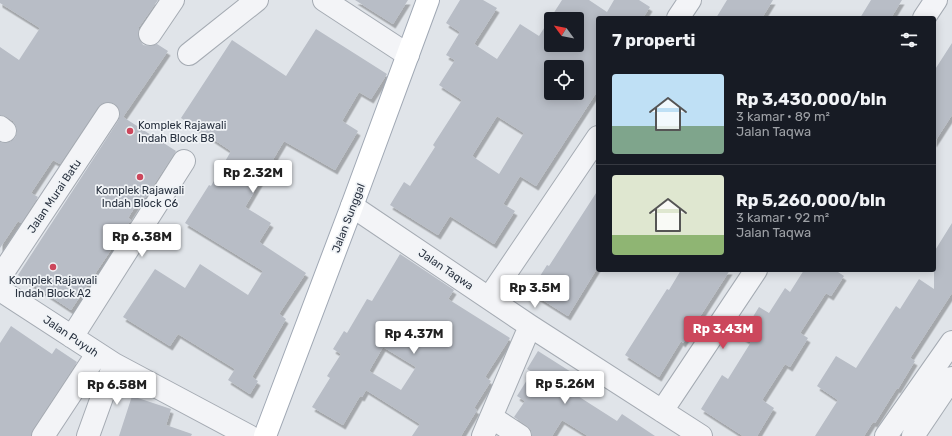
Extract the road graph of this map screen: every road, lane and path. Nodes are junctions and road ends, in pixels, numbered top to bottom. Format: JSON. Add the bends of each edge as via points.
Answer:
{"nodes":[{"id":1,"x":173,"y":0,"type":"edge"},
{"id":2,"x":257,"y":0,"type":"edge"},
{"id":3,"x":324,"y":0,"type":"edge"},
{"id":4,"x":428,"y":0,"type":"edge"},
{"id":5,"x":690,"y":0,"type":"edge"},
{"id":6,"x":936,"y":0,"type":"edge"},
{"id":7,"x":679,"y":16,"type":"edge"},
{"id":8,"x":925,"y":16,"type":"edge"},
{"id":9,"x":150,"y":34,"type":"dead end"},
{"id":10,"x":189,"y":54,"type":"dead end"},
{"id":11,"x":408,"y":55,"type":"junction"},
{"id":12,"x":108,"y":114,"type":"dead end"},
{"id":13,"x":596,"y":139,"type":"edge"},
{"id":14,"x":184,"y":161,"type":"dead end"},
{"id":15,"x":352,"y":206,"type":"junction"},
{"id":16,"x":755,"y":272,"type":"edge"},
{"id":17,"x":0,"y":277,"type":"edge"},
{"id":18,"x":0,"y":290,"type":"edge"},
{"id":19,"x":489,"y":298,"type":"junction"},
{"id":20,"x":530,"y":326,"type":"junction"},
{"id":21,"x":72,"y":337,"type":"junction"},
{"id":22,"x":952,"y":342,"type":"edge"},
{"id":23,"x":106,"y":359,"type":"junction"},
{"id":24,"x":952,"y":378,"type":"edge"},
{"id":25,"x":662,"y":411,"type":"junction"},
{"id":26,"x":487,"y":427,"type":"edge"},
{"id":27,"x":43,"y":436,"type":"edge"},
{"id":28,"x":88,"y":436,"type":"edge"},
{"id":29,"x":249,"y":436,"type":"edge"},
{"id":30,"x":265,"y":436,"type":"edge"},
{"id":31,"x":520,"y":436,"type":"edge"},
{"id":32,"x":701,"y":436,"type":"edge"},
{"id":33,"x":886,"y":436,"type":"edge"},
{"id":34,"x":913,"y":436,"type":"edge"}],
"edges":[{"from":1,"to":9,"type":"street"},
{"from":2,"to":10,"type":"street"},
{"from":3,"to":11,"type":"street"},
{"from":4,"to":11,"type":"main road","name":"Jalan Sunggal"},
{"from":5,"to":7,"type":"street"},
{"from":6,"to":8,"type":"street"},
{"from":11,"to":15,"type":"main road","name":"Jalan Sunggal"},
{"from":12,"to":17,"type":"street","name":"Jalan Murai Batu"},
{"from":13,"to":19,"type":"street"},
{"from":14,"to":21,"type":"street"},
{"from":15,"to":19,"type":"street","name":"Jalan Taqwa"},
{"from":15,"to":30,"type":"main road","name":"Jalan Sunggal"},
{"from":16,"to":25,"type":"street"},
{"from":18,"to":21,"type":"street","name":"Jalan Puyuh"},
{"from":19,"to":20,"type":"street","name":"Jalan Taqwa"},
{"from":20,"to":25,"type":"street","name":"Jalan Taqwa"},
{"from":20,"to":26,"type":"street"},
{"from":21,"to":23,"type":"street","name":"Jalan Puyuh"},
{"from":22,"to":33,"type":"street"},
{"from":23,"to":27,"type":"street"},
{"from":23,"to":28,"type":"street"},
{"from":23,"to":29,"type":"street","name":"Jalan Puyuh"},
{"from":24,"to":34,"type":"street"},
{"from":25,"to":32,"type":"street","name":"Jalan Taqwa"},
{"from":26,"to":31,"type":"street"}]}
